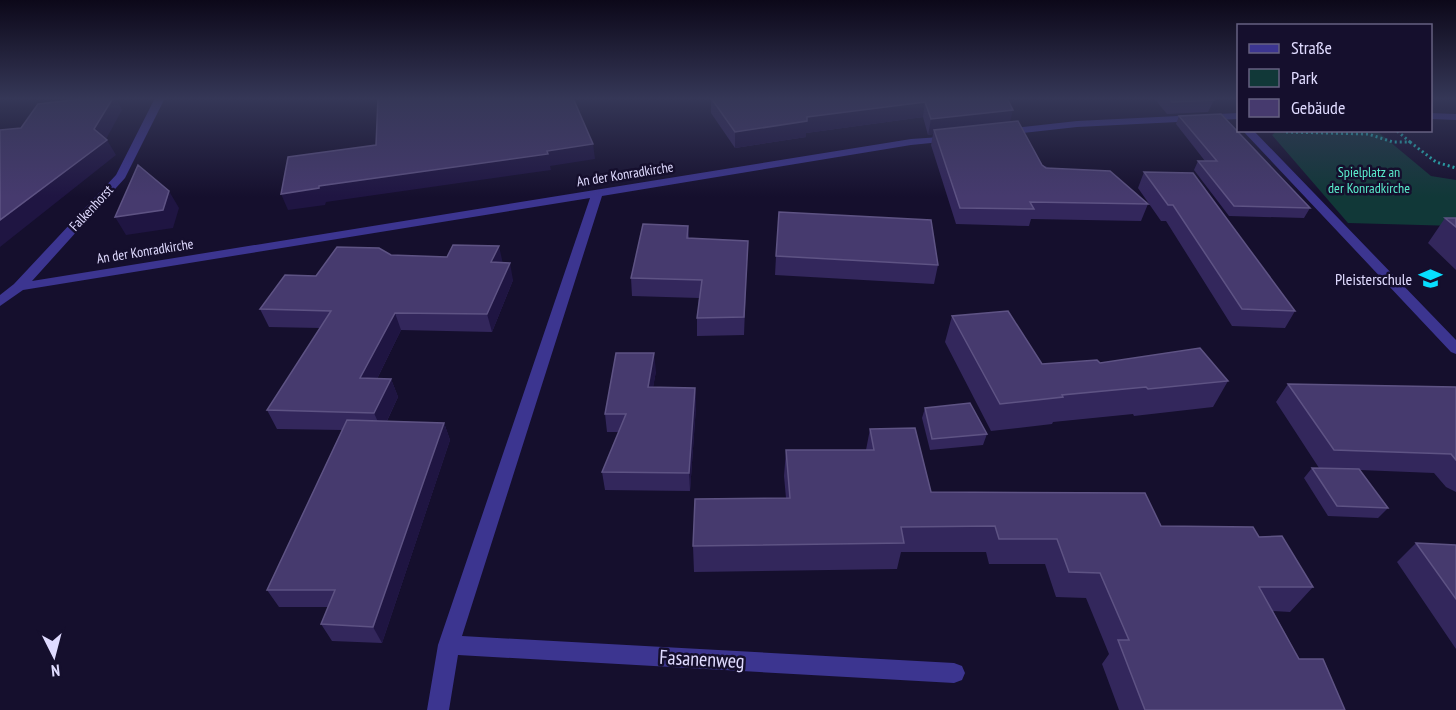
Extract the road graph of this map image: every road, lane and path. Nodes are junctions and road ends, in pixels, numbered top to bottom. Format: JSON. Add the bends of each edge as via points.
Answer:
{"nodes":[{"id":1,"x":143,"y":131,"type":"edge"},
{"id":2,"x":1011,"y":131,"type":"edge"},
{"id":3,"x":1249,"y":132,"type":"edge"},
{"id":4,"x":1284,"y":132,"type":"dead end"},
{"id":5,"x":1398,"y":132,"type":"edge"},
{"id":6,"x":994,"y":133,"type":"edge"},
{"id":7,"x":958,"y":137,"type":"edge"},
{"id":8,"x":1410,"y":142,"type":"junction"},
{"id":9,"x":1456,"y":168,"type":"edge"},
{"id":10,"x":597,"y":194,"type":"junction"},
{"id":11,"x":19,"y":287,"type":"junction"},
{"id":12,"x":0,"y":302,"type":"edge"},
{"id":13,"x":1456,"y":349,"type":"edge"},
{"id":14,"x":449,"y":645,"type":"junction"},
{"id":15,"x":954,"y":673,"type":"dead end"},
{"id":16,"x":438,"y":710,"type":"edge"}],
"edges":[{"from":1,"to":11,"type":"street","name":"Falkenhorst","via":[[121,176]]},
{"from":2,"to":6,"type":"street"},
{"from":3,"to":13,"type":"street"},
{"from":4,"to":8,"type":"path","via":[[1368,134],[1393,142]]},
{"from":5,"to":8,"type":"path"},
{"from":7,"to":10,"type":"street","name":"An der Konradkirche"},
{"from":8,"to":9,"type":"path","via":[[1436,162]]},
{"from":10,"to":11,"type":"street","name":"An der Konradkirche"},
{"from":10,"to":14,"type":"street"},
{"from":11,"to":12,"type":"street","name":"Falkenhorst"},
{"from":14,"to":15,"type":"street","name":"Fasanenweg"},
{"from":14,"to":16,"type":"street"}]}
